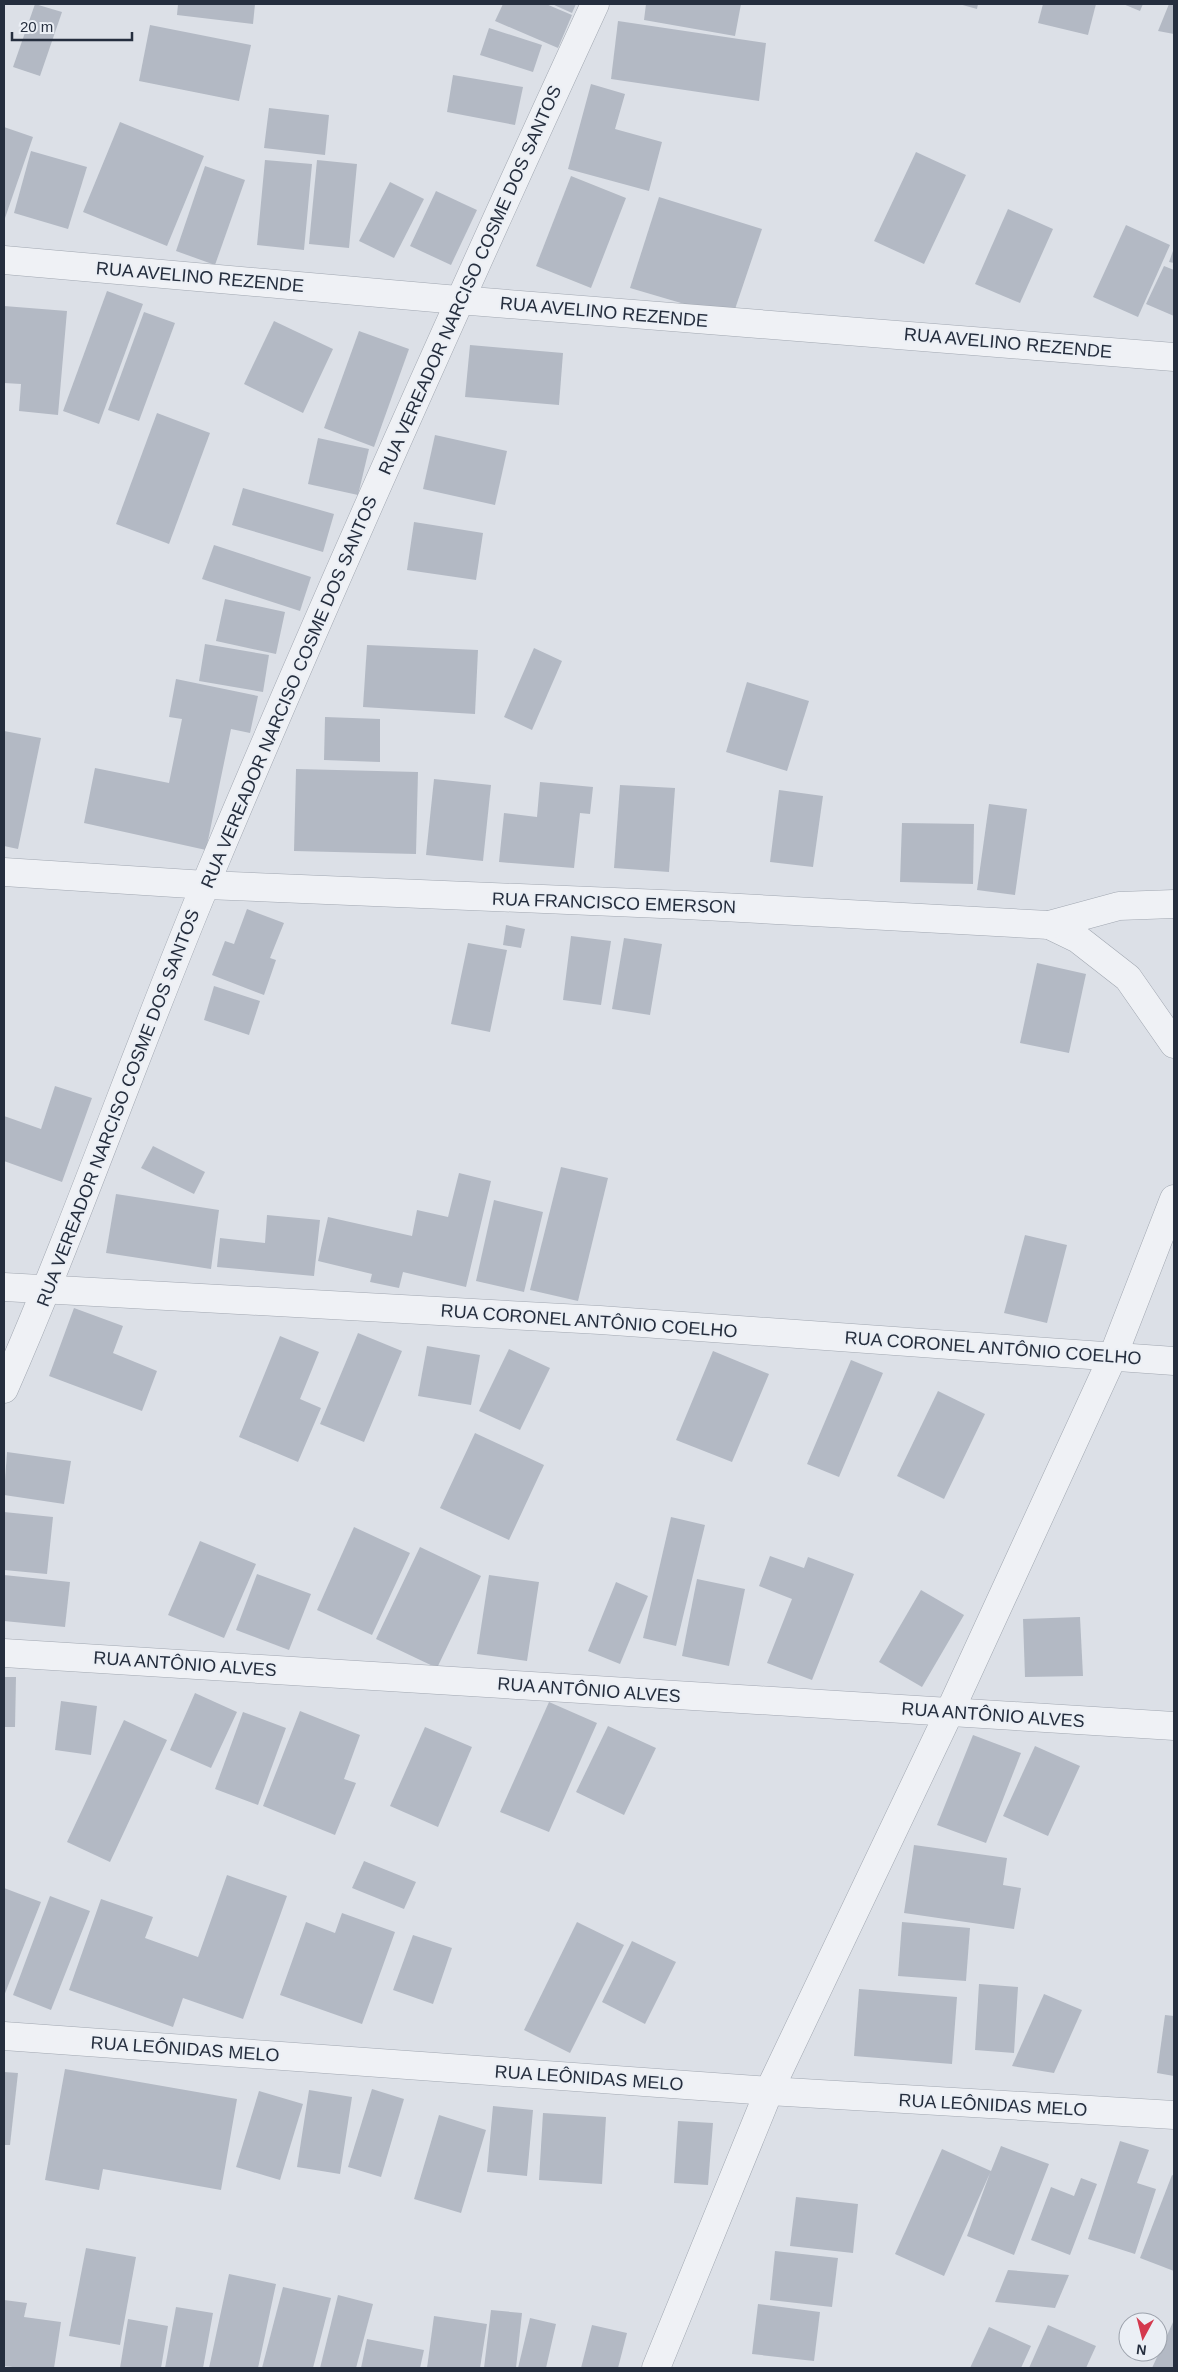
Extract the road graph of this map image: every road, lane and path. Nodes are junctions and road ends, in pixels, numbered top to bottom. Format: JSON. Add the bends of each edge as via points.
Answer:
{"nodes":[{"id":1,"x":595,"y":4,"type":"edge"},
{"id":2,"x":4,"y":260,"type":"edge"},
{"id":3,"x":458,"y":300,"type":"junction"},
{"id":4,"x":1174,"y":357,"type":"edge"},
{"id":5,"x":4,"y":872,"type":"edge"},
{"id":6,"x":206,"y":885,"type":"junction"},
{"id":7,"x":1174,"y":904,"type":"edge"},
{"id":8,"x":1049,"y":925,"type":"junction"},
{"id":9,"x":1174,"y":1044,"type":"edge"},
{"id":10,"x":1174,"y":1199,"type":"edge"},
{"id":11,"x":4,"y":1287,"type":"edge"},
{"id":12,"x":47,"y":1290,"type":"junction"},
{"id":13,"x":1113,"y":1356,"type":"junction"},
{"id":14,"x":1174,"y":1361,"type":"edge"},
{"id":15,"x":4,"y":1389,"type":"edge"},
{"id":16,"x":4,"y":1653,"type":"edge"},
{"id":17,"x":949,"y":1712,"type":"junction"},
{"id":18,"x":1174,"y":1726,"type":"edge"},
{"id":19,"x":4,"y":2036,"type":"edge"},
{"id":20,"x":769,"y":2091,"type":"junction"},
{"id":21,"x":1174,"y":2115,"type":"edge"},
{"id":22,"x":656,"y":2368,"type":"edge"}],
"edges":[{"from":1,"to":3,"type":"street","name":"RUA VEREADOR NARCISO COSME DOS SANTOS"},
{"from":2,"to":3,"type":"street","name":"RUA AVELINO REZENDE"},
{"from":3,"to":4,"type":"street","name":"RUA AVELINO REZENDE"},
{"from":3,"to":6,"type":"street","name":"RUA VEREADOR NARCISO COSME DOS SANTOS"},
{"from":5,"to":6,"type":"street","name":"RUA FRANCISCO EMERSON"},
{"from":6,"to":8,"type":"street","name":"RUA FRANCISCO EMERSON","via":[[685,904]]},
{"from":6,"to":12,"type":"street","name":"RUA VEREADOR NARCISO COSME DOS SANTOS"},
{"from":7,"to":8,"type":"street","via":[[1119,906]]},
{"from":8,"to":9,"type":"street","name":"RUA FRANCISCO EMERSON","via":[[1078,940],[1128,978]]},
{"from":10,"to":13,"type":"street"},
{"from":11,"to":12,"type":"street","name":"RUA CORONEL ANTÔNIO COELHO"},
{"from":12,"to":13,"type":"street","name":"RUA CORONEL ANTÔNIO COELHO","via":[[590,1320]]},
{"from":12,"to":15,"type":"street","name":"RUA VEREADOR NARCISO COSME DOS SANTOS"},
{"from":13,"to":14,"type":"street","name":"RUA CORONEL ANTÔNIO COELHO"},
{"from":13,"to":17,"type":"street"},
{"from":16,"to":17,"type":"street","name":"RUA ANTÔNIO ALVES"},
{"from":17,"to":18,"type":"street","name":"RUA ANTÔNIO ALVES"},
{"from":17,"to":20,"type":"street"},
{"from":19,"to":20,"type":"street","name":"RUA LEÔNIDAS MELO"},
{"from":20,"to":21,"type":"street","name":"RUA LEÔNIDAS MELO"},
{"from":20,"to":22,"type":"street"}]}
